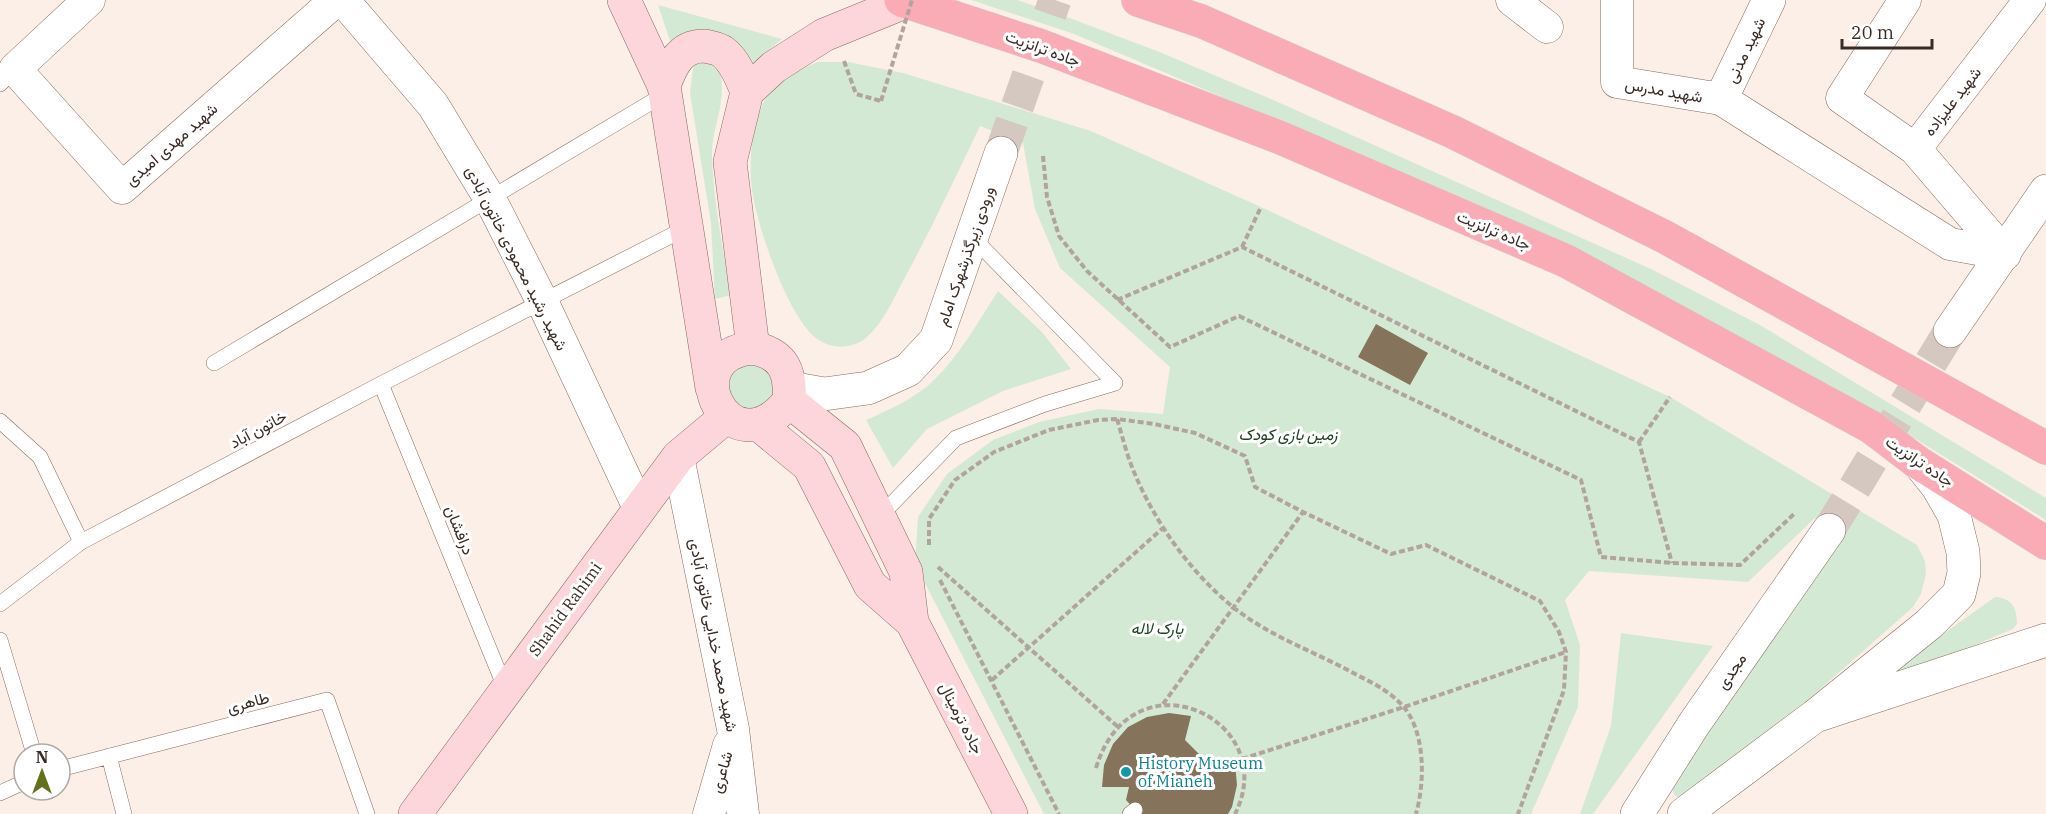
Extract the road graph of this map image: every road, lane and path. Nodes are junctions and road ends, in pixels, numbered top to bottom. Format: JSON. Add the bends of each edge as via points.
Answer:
{"nodes":[{"id":1,"x":89,"y":0,"type":"edge"},
{"id":2,"x":336,"y":0,"type":"edge"},
{"id":3,"x":343,"y":0,"type":"edge"},
{"id":4,"x":624,"y":0,"type":"edge"},
{"id":5,"x":906,"y":0,"type":"edge"},
{"id":6,"x":1138,"y":0,"type":"edge"},
{"id":7,"x":1512,"y":0,"type":"edge"},
{"id":8,"x":1617,"y":0,"type":"edge"},
{"id":9,"x":1769,"y":0,"type":"edge"},
{"id":10,"x":1905,"y":0,"type":"edge"},
{"id":11,"x":2030,"y":0,"type":"edge"},
{"id":12,"x":1547,"y":13,"type":"edge"},
{"id":13,"x":8,"y":77,"type":"edge"},
{"id":14,"x":664,"y":90,"type":"junction"},
{"id":15,"x":747,"y":92,"type":"junction"},
{"id":16,"x":856,"y":94,"type":"dead end"},
{"id":17,"x":1721,"y":99,"type":"junction"},
{"id":18,"x":1915,"y":148,"type":"junction"},
{"id":19,"x":1001,"y":153,"type":"tunnel mouth"},
{"id":20,"x":1043,"y":156,"type":"dead end"},
{"id":21,"x":2046,"y":191,"type":"edge"},
{"id":22,"x":490,"y":199,"type":"junction"},
{"id":23,"x":1261,"y":207,"type":"dead end"},
{"id":24,"x":688,"y":227,"type":"junction"},
{"id":25,"x":972,"y":237,"type":"junction"},
{"id":26,"x":1242,"y":247,"type":"junction"},
{"id":27,"x":2005,"y":254,"type":"junction"},
{"id":28,"x":1117,"y":300,"type":"junction"},
{"id":29,"x":542,"y":301,"type":"junction"},
{"id":30,"x":1950,"y":331,"type":"tunnel mouth"},
{"id":31,"x":753,"y":348,"type":"junction"},
{"id":32,"x":214,"y":363,"type":"dead end"},
{"id":33,"x":381,"y":384,"type":"junction"},
{"id":34,"x":789,"y":394,"type":"junction"},
{"id":35,"x":1670,"y":397,"type":"dead end"},
{"id":36,"x":720,"y":402,"type":"junction"},
{"id":37,"x":1117,"y":419,"type":"junction"},
{"id":38,"x":0,"y":421,"type":"edge"},
{"id":39,"x":758,"y":424,"type":"junction"},
{"id":40,"x":1639,"y":442,"type":"junction"},
{"id":41,"x":2046,"y":448,"type":"edge"},
{"id":42,"x":678,"y":457,"type":"junction"},
{"id":43,"x":1917,"y":462,"type":"junction"},
{"id":44,"x":639,"y":508,"type":"junction"},
{"id":45,"x":1303,"y":512,"type":"junction"},
{"id":46,"x":1795,"y":513,"type":"dead end"},
{"id":47,"x":879,"y":517,"type":"junction"},
{"id":48,"x":1163,"y":528,"type":"junction"},
{"id":49,"x":1829,"y":530,"type":"tunnel mouth"},
{"id":50,"x":81,"y":542,"type":"junction"},
{"id":51,"x":2046,"y":543,"type":"edge"},
{"id":52,"x":930,"y":549,"type":"dead end"},
{"id":53,"x":930,"y":559,"type":"dead end"},
{"id":54,"x":1672,"y":563,"type":"junction"},
{"id":55,"x":935,"y":569,"type":"dead end"},
{"id":56,"x":0,"y":604,"type":"edge"},
{"id":57,"x":1234,"y":608,"type":"junction"},
{"id":58,"x":912,"y":622,"type":"junction"},
{"id":59,"x":0,"y":640,"type":"edge"},
{"id":60,"x":2046,"y":640,"type":"edge"},
{"id":61,"x":1029,"y":648,"type":"junction"},
{"id":62,"x":1566,"y":652,"type":"junction"},
{"id":63,"x":992,"y":680,"type":"junction"},
{"id":64,"x":506,"y":690,"type":"junction"},
{"id":65,"x":1163,"y":705,"type":"junction"},
{"id":66,"x":1404,"y":707,"type":"junction"},
{"id":67,"x":1815,"y":716,"type":"junction"},
{"id":68,"x":1117,"y":726,"type":"junction"},
{"id":69,"x":733,"y":729,"type":"junction"},
{"id":70,"x":30,"y":742,"type":"edge"},
{"id":71,"x":109,"y":756,"type":"junction"},
{"id":72,"x":1242,"y":759,"type":"junction"},
{"id":73,"x":72,"y":766,"type":"edge"},
{"id":74,"x":1096,"y":768,"type":"dead end"},
{"id":75,"x":124,"y":814,"type":"edge"},
{"id":76,"x":367,"y":814,"type":"edge"},
{"id":77,"x":416,"y":814,"type":"edge"},
{"id":78,"x":709,"y":814,"type":"edge"},
{"id":79,"x":743,"y":814,"type":"edge"},
{"id":80,"x":1011,"y":814,"type":"edge"},
{"id":81,"x":1059,"y":814,"type":"edge"},
{"id":82,"x":1235,"y":814,"type":"edge"},
{"id":83,"x":1416,"y":814,"type":"edge"},
{"id":84,"x":1518,"y":814,"type":"edge"},
{"id":85,"x":1637,"y":814,"type":"edge"},
{"id":86,"x":1684,"y":814,"type":"edge"}],
"edges":[{"from":1,"to":13,"type":"street","name":"شهید مهدی امیدی"},
{"from":2,"to":13,"type":"street","name":"شهید مهدی امیدی","via":[[122,188]]},
{"from":3,"to":22,"type":"street","name":"شهید رشید محمودی خاتون آبادی","via":[[433,105]]},
{"from":4,"to":14,"type":"main road"},
{"from":5,"to":15,"type":"main road","via":[[824,35],[774,67]]},
{"from":5,"to":16,"type":"path","bridge":true,"via":[[881,101]]},
{"from":5,"to":43,"type":"main road","name":"جاده ترانزیت","via":[[1041,46],[1281,138],[1566,261],[1871,428]]},
{"from":6,"to":41,"type":"main road","via":[[1201,21],[1453,132],[1665,237]]},
{"from":7,"to":12,"type":"street"},
{"from":8,"to":17,"type":"street","name":"شهید مدرس","via":[[1617,82]]},
{"from":9,"to":17,"type":"street","name":"شهید مدنی"},
{"from":10,"to":18,"type":"street","via":[[1842,98]]},
{"from":11,"to":18,"type":"street","name":"شهید علیزاده"},
{"from":14,"to":15,"type":"main road","via":[[670,69],[680,55],[692,47],[710,47],[722,51]]},
{"from":14,"to":22,"type":"lane"},
{"from":14,"to":24,"type":"main road"},
{"from":15,"to":31,"type":"main road","via":[[730,162]]},
{"from":17,"to":27,"type":"street","via":[[1950,244]]},
{"from":18,"to":27,"type":"street","name":"شهید علیزاده"},
{"from":19,"to":25,"type":"street","name":"ورودی زیرگذرشهرک امام"},
{"from":20,"to":28,"type":"path","via":[[1047,197],[1059,236],[1086,271]]},
{"from":21,"to":27,"type":"street"},
{"from":22,"to":29,"type":"street","name":"شهید رشید محمودی خاتون آبادی"},
{"from":22,"to":32,"type":"lane"},
{"from":23,"to":26,"type":"path"},
{"from":24,"to":29,"type":"lane","name":"خاتون آباد"},
{"from":24,"to":36,"type":"main road"},
{"from":25,"to":34,"type":"street","name":"ورودی زیرگذرشهرک امام","via":[[936,340],[908,370],[868,388]]},
{"from":25,"to":47,"type":"lane","via":[[1115,383],[1045,404],[956,438]]},
{"from":26,"to":28,"type":"path"},
{"from":26,"to":40,"type":"path"},
{"from":27,"to":30,"type":"street"},
{"from":28,"to":54,"type":"path","via":[[1170,347],[1239,316],[1581,480],[1601,557]]},
{"from":29,"to":33,"type":"lane","name":"خاتون آباد"},
{"from":29,"to":44,"type":"street","name":"شهید رشید محمودی خاتون آبادی"},
{"from":31,"to":34,"type":"main road","via":[[765,350],[784,365]]},
{"from":31,"to":36,"type":"main road","via":[[732,352],[717,367]]},
{"from":33,"to":50,"type":"lane","name":"خاتون آباد"},
{"from":33,"to":64,"type":"lane","name":"درافشان"},
{"from":34,"to":39,"type":"main road","via":[[771,419]]},
{"from":34,"to":47,"type":"main road","via":[[845,447]]},
{"from":35,"to":40,"type":"path"},
{"from":36,"to":39,"type":"main road","via":[[745,424]]},
{"from":36,"to":42,"type":"main road","name":"Shahid Rahimi"},
{"from":37,"to":45,"type":"path","via":[[1195,434],[1245,456],[1255,487]]},
{"from":37,"to":48,"type":"path","via":[[1132,468]]},
{"from":37,"to":52,"type":"path","via":[[1049,430],[994,452],[955,480],[935,509],[929,519]]},
{"from":38,"to":50,"type":"lane","via":[[40,456]]},
{"from":39,"to":58,"type":"main road","via":[[809,466],[870,585]]},
{"from":40,"to":54,"type":"path"},
{"from":42,"to":44,"type":"main road","name":"Shahid Rahimi"},
{"from":42,"to":69,"type":"street","name":"شهید محمد خدایی خاتون آبادی"},
{"from":43,"to":51,"type":"main road","name":"جاده ترانزیت"},
{"from":43,"to":67,"type":"street","via":[[1954,515],[1963,552],[1959,594],[1929,624]]},
{"from":44,"to":64,"type":"main road","name":"Shahid Rahimi"},
{"from":45,"to":57,"type":"path"},
{"from":45,"to":62,"type":"path","via":[[1391,554],[1426,545],[1540,602],[1559,632]]},
{"from":46,"to":54,"type":"path","via":[[1740,565]]},
{"from":47,"to":58,"type":"main road","via":[[906,572]]},
{"from":48,"to":57,"type":"path","via":[[1202,578]]},
{"from":48,"to":61,"type":"path"},
{"from":49,"to":85,"type":"street","name":"مجدی","via":[[1694,724]]},
{"from":50,"to":56,"type":"lane","name":"خاتون آباد"},
{"from":53,"to":61,"type":"path"},
{"from":55,"to":63,"type":"path"},
{"from":57,"to":65,"type":"path"},
{"from":57,"to":66,"type":"path","via":[[1281,638],[1386,690]]},
{"from":58,"to":80,"type":"main road","name":"جاده ترمینال"},
{"from":59,"to":70,"type":"lane"},
{"from":60,"to":67,"type":"street"},
{"from":61,"to":63,"type":"path"},
{"from":61,"to":68,"type":"path"},
{"from":62,"to":66,"type":"path"},
{"from":62,"to":84,"type":"path","via":[[1564,690]]},
{"from":63,"to":81,"type":"path"},
{"from":64,"to":77,"type":"main road","name":"Shahid Rahimi"},
{"from":65,"to":68,"type":"path","via":[[1138,711]]},
{"from":65,"to":72,"type":"path","via":[[1189,707],[1212,717],[1231,735]]},
{"from":66,"to":72,"type":"path"},
{"from":66,"to":83,"type":"path","via":[[1420,738],[1422,778]]},
{"from":67,"to":86,"type":"street"},
{"from":68,"to":74,"type":"path","via":[[1102,747]]},
{"from":69,"to":78,"type":"street","name":"شاعری"},
{"from":69,"to":79,"type":"street","name":"شهید محمد خدایی خاتون آبادی"},
{"from":71,"to":73,"type":"lane","name":"طاهری"},
{"from":71,"to":75,"type":"lane"},
{"from":71,"to":76,"type":"lane","name":"طاهری","via":[[327,700]]},
{"from":72,"to":82,"type":"path","via":[[1245,780]]}]}
